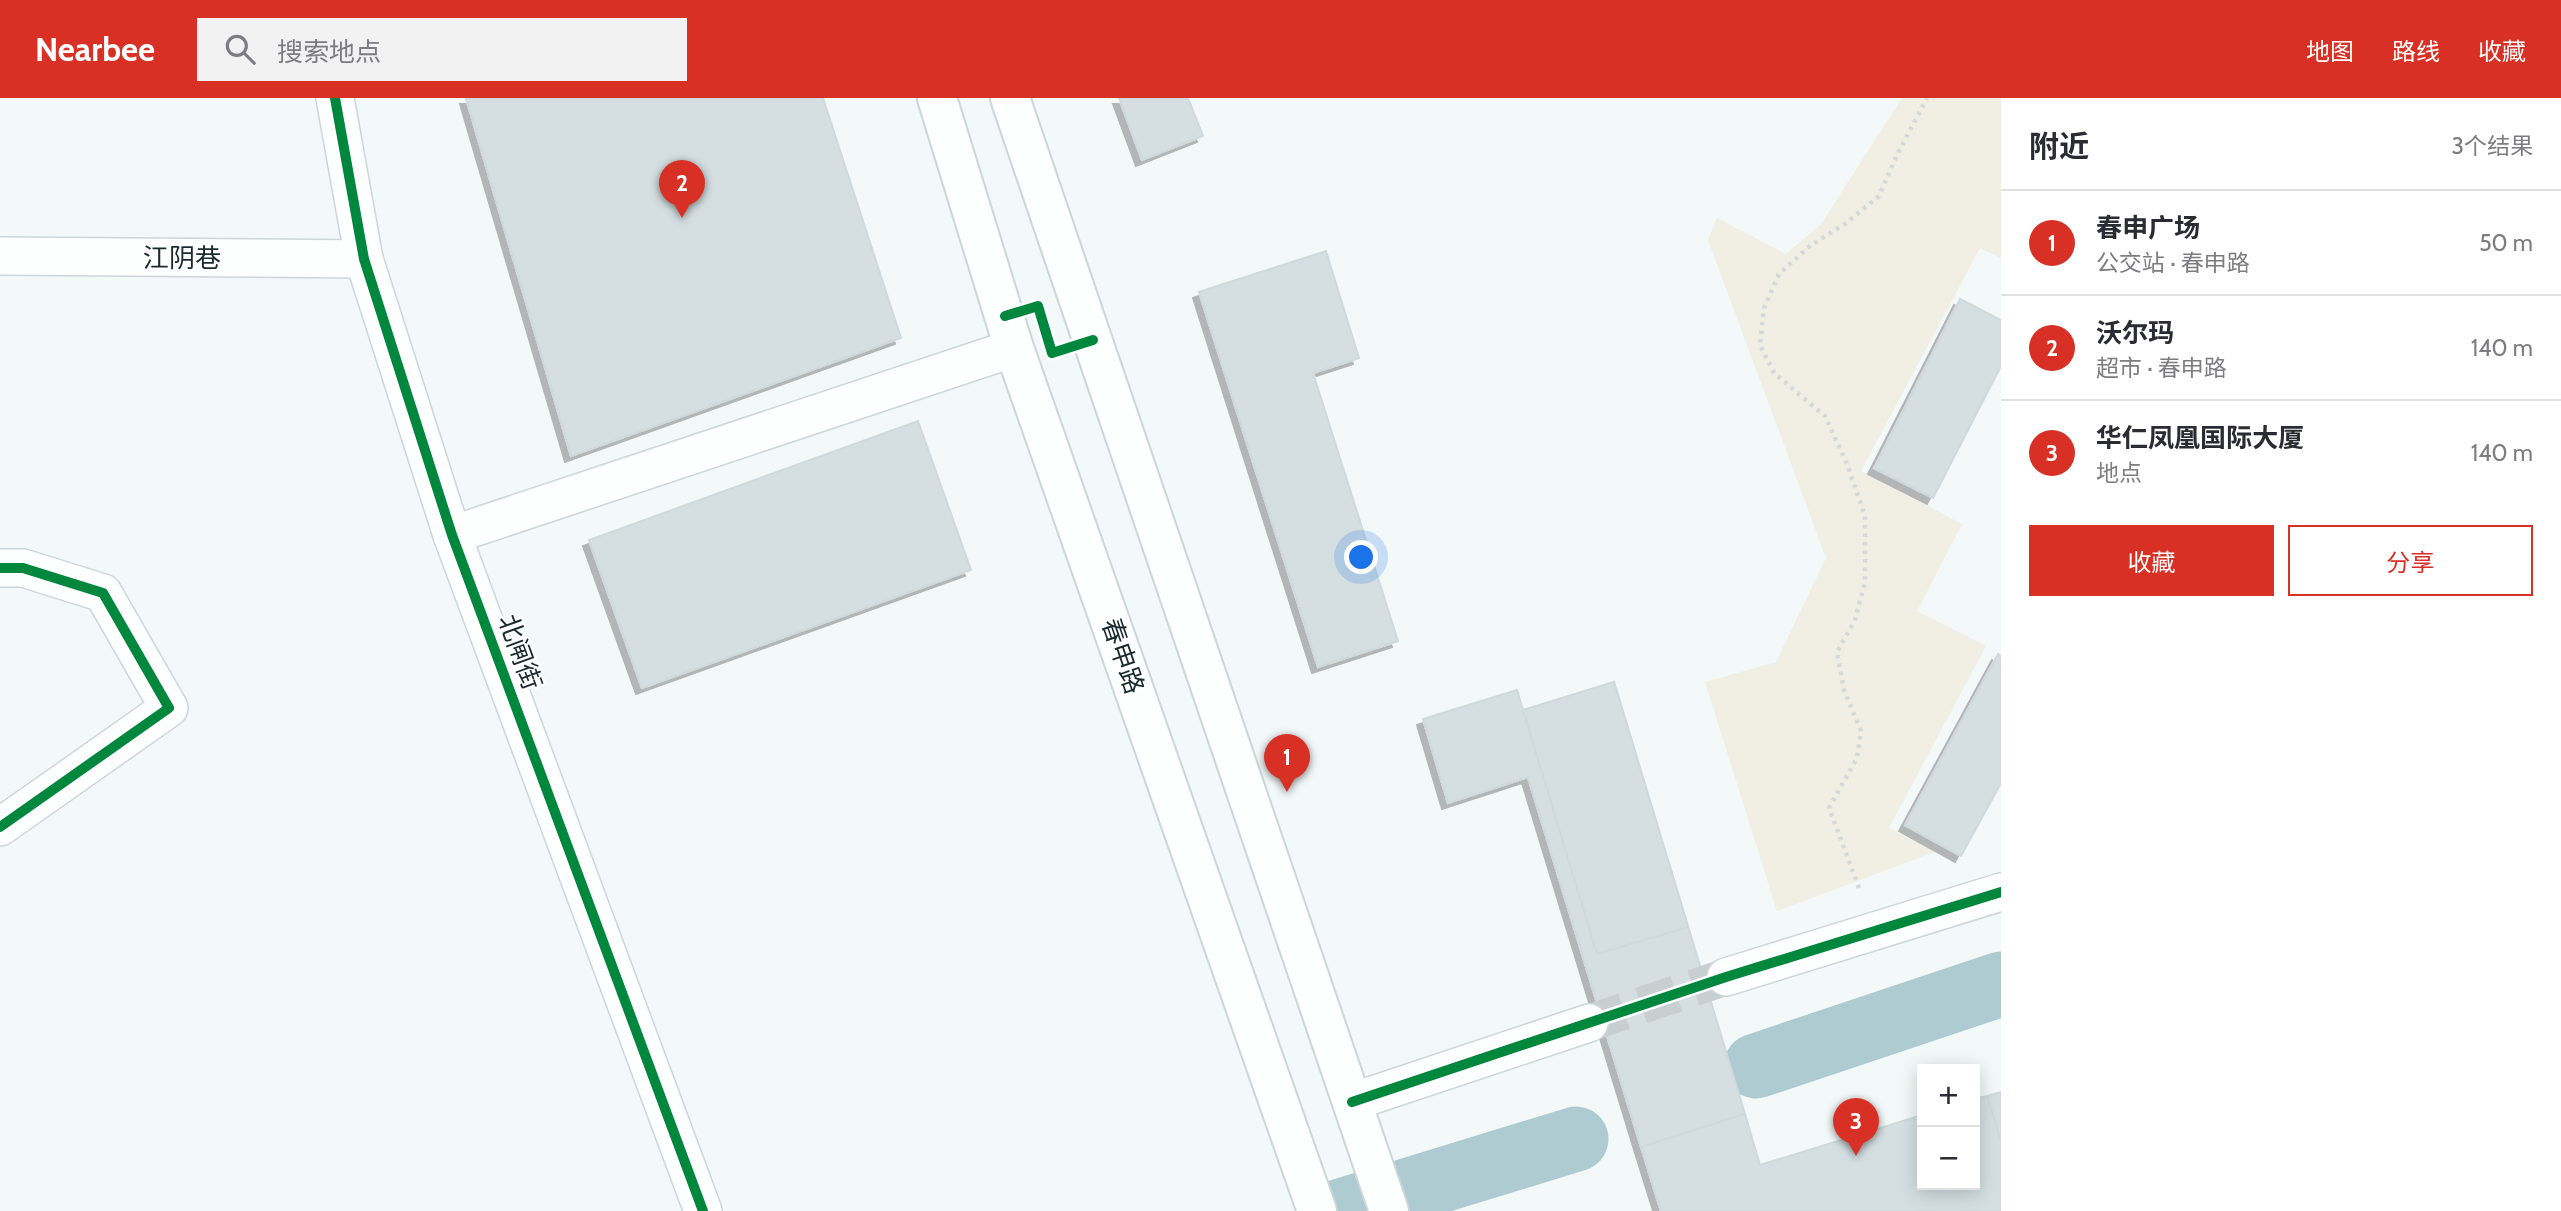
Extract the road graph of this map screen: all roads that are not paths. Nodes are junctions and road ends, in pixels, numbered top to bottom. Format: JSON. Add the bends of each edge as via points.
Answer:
{"nodes":[{"id":1,"x":335,"y":98,"type":"edge"},
{"id":2,"x":937,"y":98,"type":"edge"},
{"id":3,"x":1010,"y":98,"type":"edge"},
{"id":4,"x":0,"y":256,"type":"edge"},
{"id":5,"x":364,"y":259,"type":"junction"},
{"id":6,"x":1014,"y":348,"type":"junction"},
{"id":7,"x":453,"y":535,"type":"junction"},
{"id":8,"x":0,"y":568,"type":"edge"},
{"id":9,"x":0,"y":827,"type":"edge"},
{"id":10,"x":2001,"y":892,"type":"edge"},
{"id":11,"x":1726,"y":977,"type":"tunnel mouth"},
{"id":12,"x":1589,"y":1023,"type":"tunnel mouth"},
{"id":13,"x":1352,"y":1102,"type":"junction"},
{"id":14,"x":703,"y":1211,"type":"edge"},
{"id":15,"x":1317,"y":1211,"type":"edge"},
{"id":16,"x":1389,"y":1211,"type":"edge"}],
"edges":[{"from":1,"to":5,"type":"street","name":"北闸街"},
{"from":2,"to":6,"type":"main road","name":"春申路"},
{"from":3,"to":13,"type":"main road"},
{"from":4,"to":5,"type":"street","name":"江阴巷"},
{"from":5,"to":7,"type":"street","name":"北闸街"},
{"from":6,"to":7,"type":"street"},
{"from":6,"to":15,"type":"main road","name":"春申路"},
{"from":7,"to":14,"type":"street","name":"北闸街"},
{"from":8,"to":9,"type":"street","via":[[23,568],[103,593],[169,708]]},
{"from":10,"to":11,"type":"street"},
{"from":12,"to":13,"type":"street"},
{"from":13,"to":16,"type":"main road"}]}
